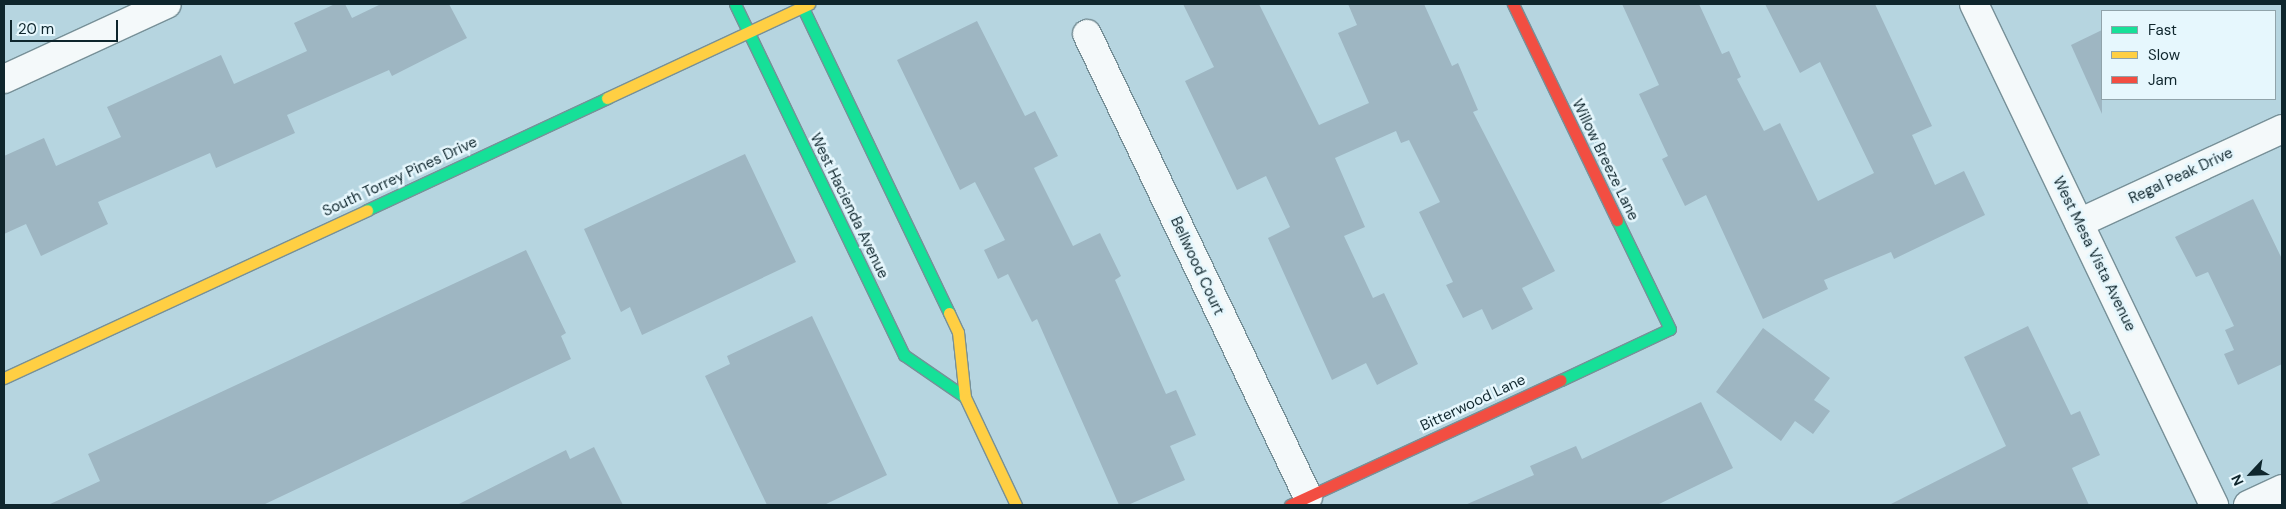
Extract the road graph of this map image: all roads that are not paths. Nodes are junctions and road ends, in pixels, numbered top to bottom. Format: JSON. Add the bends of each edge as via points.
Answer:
{"nodes":[{"id":1,"x":167,"y":4,"type":"edge"},
{"id":2,"x":735,"y":4,"type":"edge"},
{"id":3,"x":1513,"y":4,"type":"edge"},
{"id":4,"x":1974,"y":4,"type":"edge"},
{"id":5,"x":804,"y":5,"type":"edge"},
{"id":6,"x":748,"y":31,"type":"junction"},
{"id":7,"x":1087,"y":34,"type":"dead end"},
{"id":8,"x":4,"y":79,"type":"edge"},
{"id":9,"x":2282,"y":129,"type":"edge"},
{"id":10,"x":2079,"y":223,"type":"junction"},
{"id":11,"x":1670,"y":329,"type":"joint"},
{"id":12,"x":4,"y":378,"type":"edge"},
{"id":13,"x":965,"y":397,"type":"junction"},
{"id":14,"x":2282,"y":490,"type":"edge"},
{"id":15,"x":1299,"y":501,"type":"edge"},
{"id":16,"x":1016,"y":505,"type":"edge"},
{"id":17,"x":2214,"y":505,"type":"edge"},
{"id":18,"x":2248,"y":505,"type":"edge"}],
"edges":[{"from":1,"to":8,"type":"street"},
{"from":2,"to":6,"type":"main road","name":"West Hacienda Avenue"},
{"from":3,"to":11,"type":"main road","name":"Willow Breeze Lane"},
{"from":4,"to":10,"type":"street","name":"West Mesa Vista Avenue"},
{"from":5,"to":6,"type":"main road","name":"South Torrey Pines Drive"},
{"from":5,"to":13,"type":"main road","via":[[958,332]]},
{"from":6,"to":12,"type":"main road","name":"South Torrey Pines Drive"},
{"from":6,"to":13,"type":"main road","name":"West Hacienda Avenue","via":[[904,355]]},
{"from":7,"to":15,"type":"street","name":"Bellwood Court"},
{"from":9,"to":10,"type":"street","name":"Regal Peak Drive"},
{"from":10,"to":17,"type":"street","name":"West Mesa Vista Avenue"},
{"from":11,"to":15,"type":"main road","name":"Bitterwood Lane"},
{"from":13,"to":16,"type":"main road"},
{"from":14,"to":18,"type":"street"}]}
